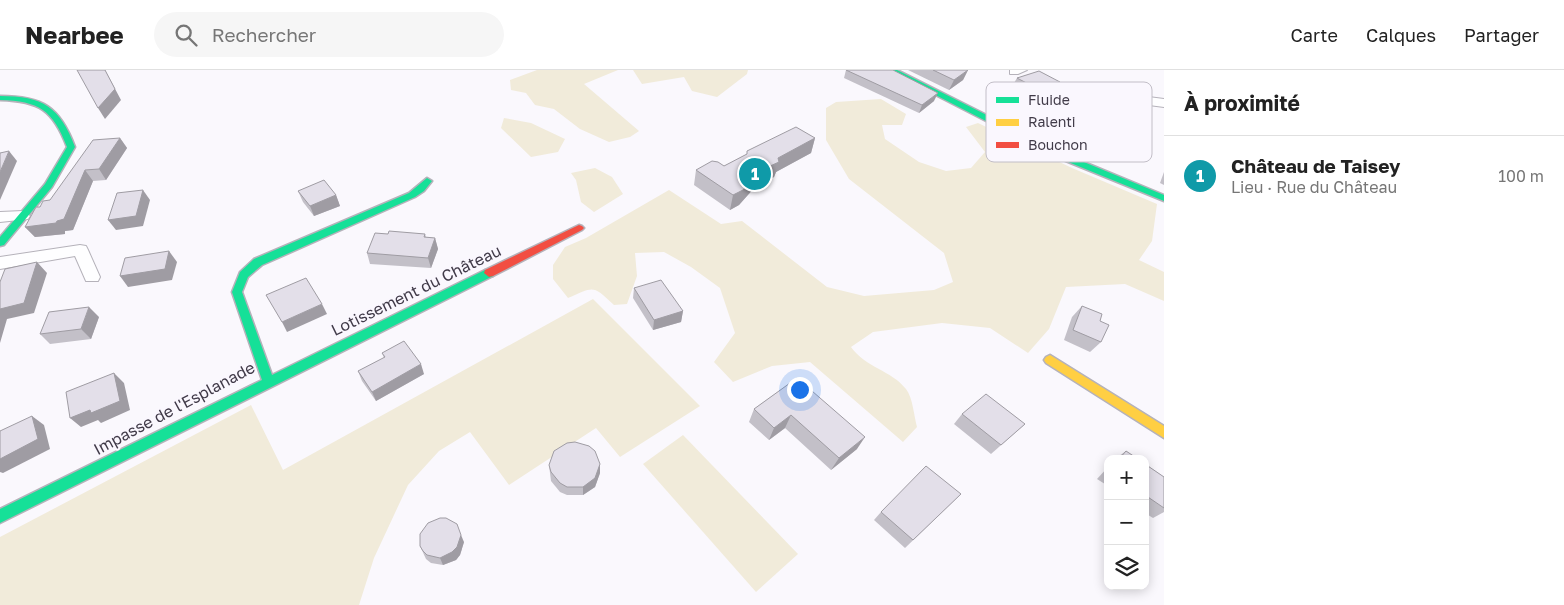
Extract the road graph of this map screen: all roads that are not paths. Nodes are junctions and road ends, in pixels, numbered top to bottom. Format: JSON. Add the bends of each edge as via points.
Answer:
{"nodes":[{"id":1,"x":891,"y":70,"type":"edge"},
{"id":2,"x":0,"y":98,"type":"edge"},
{"id":3,"x":986,"y":120,"type":"edge"},
{"id":4,"x":1076,"y":162,"type":"edge"},
{"id":5,"x":427,"y":181,"type":"dead end"},
{"id":6,"x":1164,"y":198,"type":"edge"},
{"id":7,"x":22,"y":216,"type":"junction"},
{"id":8,"x":0,"y":217,"type":"edge"},
{"id":9,"x":579,"y":228,"type":"dead end"},
{"id":10,"x":0,"y":243,"type":"edge"},
{"id":11,"x":0,"y":263,"type":"edge"},
{"id":12,"x":92,"y":277,"type":"dead end"},
{"id":13,"x":1050,"y":360,"type":"dead end"},
{"id":14,"x":268,"y":381,"type":"junction"},
{"id":15,"x":1164,"y":433,"type":"edge"},
{"id":16,"x":0,"y":516,"type":"edge"}],
"edges":[{"from":1,"to":3,"type":"street"},
{"from":2,"to":7,"type":"street","via":[[20,96],[42,102],[63,126],[71,148],[53,179]]},
{"from":4,"to":6,"type":"street"},
{"from":5,"to":14,"type":"street","name":"Impasse de l'Esplanade","via":[[412,195],[246,270],[237,292]]},
{"from":7,"to":8,"type":"street"},
{"from":7,"to":10,"type":"street"},
{"from":9,"to":14,"type":"street","name":"Lotissement du Château"},
{"from":11,"to":12,"type":"street","via":[[80,250]]},
{"from":13,"to":15,"type":"street"},
{"from":14,"to":16,"type":"street","name":"Impasse de l'Esplanade"}]}
